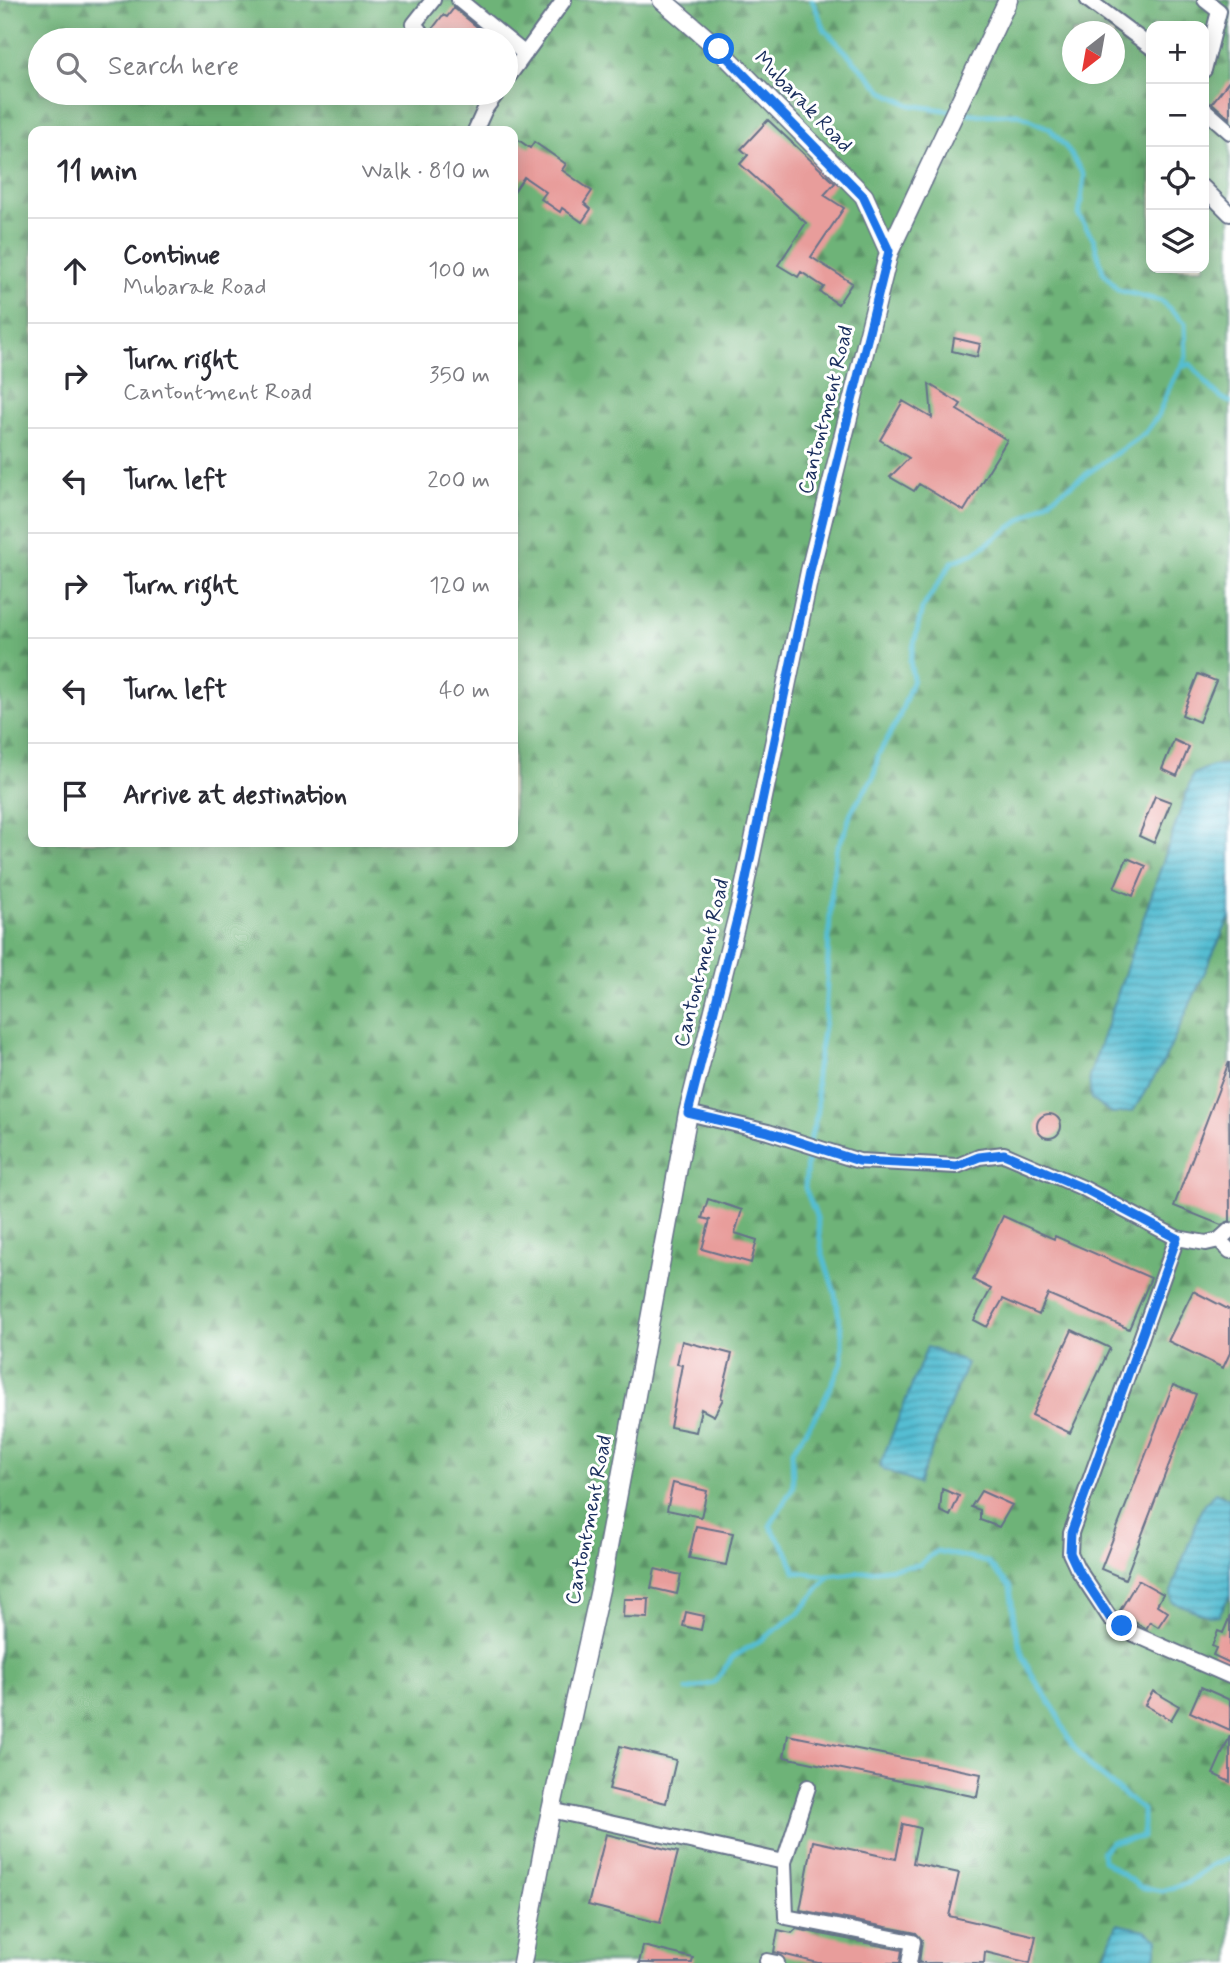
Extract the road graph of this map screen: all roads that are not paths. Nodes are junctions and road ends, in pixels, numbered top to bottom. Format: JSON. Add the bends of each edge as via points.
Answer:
{"nodes":[{"id":1,"x":433,"y":0,"type":"edge"},
{"id":2,"x":459,"y":0,"type":"edge"},
{"id":3,"x":564,"y":0,"type":"edge"},
{"id":4,"x":662,"y":0,"type":"edge"},
{"id":5,"x":1009,"y":0,"type":"edge"},
{"id":6,"x":1088,"y":0,"type":"edge"},
{"id":7,"x":1205,"y":0,"type":"edge"},
{"id":8,"x":417,"y":28,"type":"edge"},
{"id":9,"x":493,"y":28,"type":"edge"},
{"id":10,"x":1146,"y":43,"type":"edge"},
{"id":11,"x":518,"y":48,"type":"edge"},
{"id":12,"x":1209,"y":50,"type":"edge"},
{"id":13,"x":525,"y":54,"type":"junction"},
{"id":14,"x":518,"y":64,"type":"edge"},
{"id":15,"x":484,"y":105,"type":"edge"},
{"id":16,"x":488,"y":105,"type":"edge"},
{"id":17,"x":485,"y":109,"type":"junction"},
{"id":18,"x":1209,"y":113,"type":"edge"},
{"id":19,"x":477,"y":126,"type":"edge"},
{"id":20,"x":1230,"y":132,"type":"edge"},
{"id":21,"x":1209,"y":193,"type":"edge"},
{"id":22,"x":1230,"y":214,"type":"edge"},
{"id":23,"x":889,"y":251,"type":"junction"},
{"id":24,"x":688,"y":1113,"type":"junction"},
{"id":25,"x":1225,"y":1235,"type":"edge"},
{"id":26,"x":1177,"y":1238,"type":"junction"},
{"id":27,"x":1230,"y":1251,"type":"edge"},
{"id":28,"x":1230,"y":1676,"type":"edge"},
{"id":29,"x":808,"y":1787,"type":"dead end"},
{"id":30,"x":551,"y":1810,"type":"junction"},
{"id":31,"x":784,"y":1862,"type":"junction"},
{"id":32,"x":522,"y":1963,"type":"edge"},
{"id":33,"x":909,"y":1963,"type":"edge"}],
"edges":[{"from":1,"to":8,"type":"street","via":[[414,24]]},
{"from":2,"to":9,"type":"street"},
{"from":3,"to":13,"type":"street"},
{"from":4,"to":23,"type":"street","name":"Mubarak Road","via":[[719,49],[863,196]]},
{"from":5,"to":23,"type":"street","name":"Cantontment Road"},
{"from":6,"to":10,"type":"street"},
{"from":7,"to":12,"type":"street","via":[[1219,11]]},
{"from":11,"to":13,"type":"street"},
{"from":13,"to":14,"type":"street"},
{"from":15,"to":17,"type":"street"},
{"from":16,"to":17,"type":"street"},
{"from":17,"to":19,"type":"street"},
{"from":18,"to":20,"type":"street"},
{"from":21,"to":22,"type":"street"},
{"from":23,"to":24,"type":"street","name":"Cantontment Road","via":[[810,571],[741,903]]},
{"from":24,"to":26,"type":"street","via":[[859,1161],[957,1166],[1004,1154],[1083,1188]]},
{"from":24,"to":30,"type":"street","name":"Cantontment Road","via":[[602,1580]]},
{"from":25,"to":26,"type":"street","via":[[1206,1243]]},
{"from":25,"to":27,"type":"street"},
{"from":26,"to":28,"type":"street","via":[[1071,1533],[1070,1553],[1110,1618],[1134,1634]]},
{"from":29,"to":31,"type":"street"},
{"from":30,"to":31,"type":"street"},
{"from":30,"to":32,"type":"street","name":"Cantontment Road"},
{"from":31,"to":33,"type":"street","via":[[786,1917],[913,1942]]}]}
